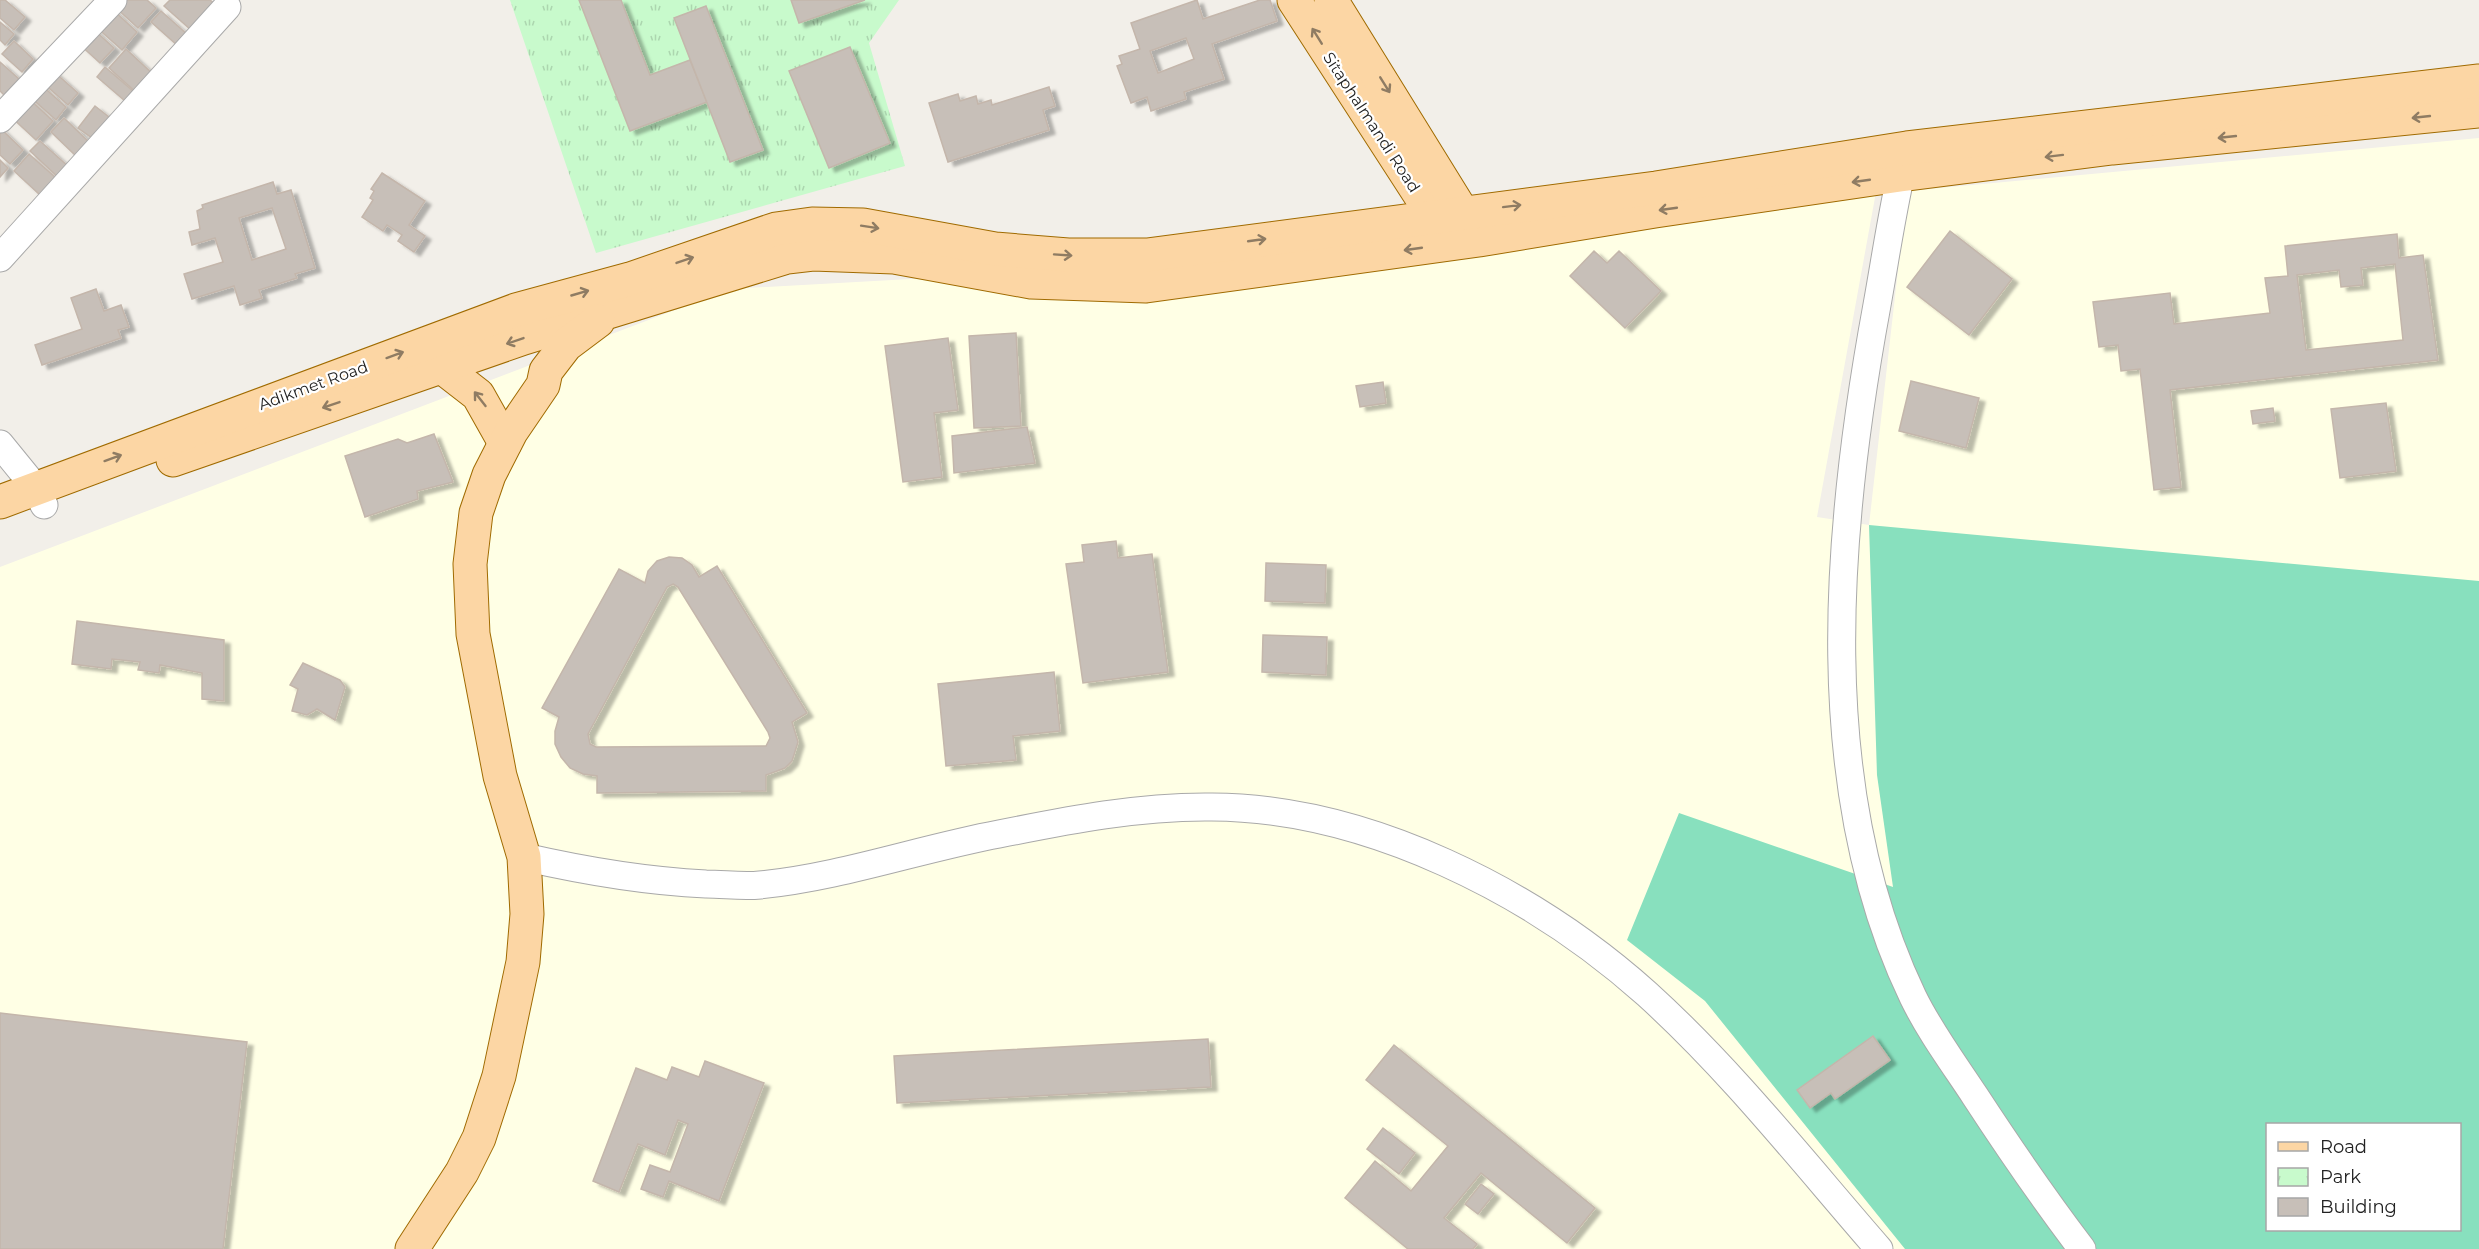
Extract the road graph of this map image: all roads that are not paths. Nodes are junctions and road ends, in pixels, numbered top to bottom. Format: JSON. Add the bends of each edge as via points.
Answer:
{"nodes":[{"id":1,"x":112,"y":0,"type":"edge"},
{"id":2,"x":1294,"y":0,"type":"edge"},
{"id":3,"x":1331,"y":0,"type":"edge"},
{"id":4,"x":227,"y":7,"type":"dead end"},
{"id":5,"x":2479,"y":81,"type":"edge"},
{"id":6,"x":2479,"y":111,"type":"edge"},
{"id":7,"x":0,"y":119,"type":"edge"},
{"id":8,"x":1904,"y":162,"type":"junction"},
{"id":9,"x":1448,"y":214,"type":"junction"},
{"id":10,"x":1465,"y":242,"type":"junction"},
{"id":11,"x":0,"y":258,"type":"edge"},
{"id":12,"x":630,"y":291,"type":"junction"},
{"id":13,"x":442,"y":367,"type":"junction"},
{"id":14,"x":505,"y":443,"type":"junction"},
{"id":15,"x":0,"y":444,"type":"edge"},
{"id":16,"x":40,"y":496,"type":"junction"},
{"id":17,"x":0,"y":502,"type":"edge"},
{"id":18,"x":0,"y":524,"type":"edge"},
{"id":19,"x":524,"y":857,"type":"junction"},
{"id":20,"x":412,"y":1249,"type":"edge"},
{"id":21,"x":1880,"y":1249,"type":"edge"},
{"id":22,"x":2082,"y":1249,"type":"edge"}],
"edges":[{"from":1,"to":7,"type":"street"},
{"from":9,"to":2,"type":"main road","name":"Sitaphalmandi Road","one_way":true},
{"from":3,"to":9,"type":"main road","name":"Sitaphalmandi Road","one_way":true},
{"from":4,"to":11,"type":"street"},
{"from":5,"to":8,"type":"main road"},
{"from":6,"to":8,"type":"main road","one_way":true,"via":[[2112,148]]},
{"from":9,"to":8,"type":"main road","one_way":true},
{"from":8,"to":10,"type":"main road","one_way":true,"via":[[1655,211]]},
{"from":8,"to":22,"type":"street","via":[[1860,393],[1844,556],[1842,676],[1849,760],[1866,864],[1882,921],[1914,999],[2038,1191]]},
{"from":9,"to":10,"type":"main road","name":"Sitaphalmandi Road"},
{"from":12,"to":9,"type":"main road","one_way":true,"via":[[776,230],[812,224],[863,225],[995,249],[1068,255],[1147,255]]},
{"from":10,"to":12,"type":"main road","one_way":true,"via":[[1146,286],[1049,284],[894,257],[813,254]]},
{"from":12,"to":13,"type":"main road","name":"Adikmet Road","one_way":true},
{"from":12,"to":14,"type":"main road","via":[[595,346],[557,382],[543,385]]},
{"from":16,"to":12,"type":"main road","name":"Adikmet Road","one_way":true,"via":[[516,310]]},
{"from":14,"to":13,"type":"main road","one_way":true,"via":[[478,395]]},
{"from":13,"to":16,"type":"main road","name":"Adikmet Road","one_way":true},
{"from":14,"to":19,"type":"main road","via":[[476,513],[470,576],[473,634],[481,681],[500,776]]},
{"from":15,"to":16,"type":"street"},
{"from":16,"to":17,"type":"main road","name":"Adikmet Road"},
{"from":16,"to":18,"type":"main road","name":"Adikmet Road"},
{"from":19,"to":20,"type":"main road","via":[[527,914],[523,962],[499,1076],[471,1155]]},
{"from":19,"to":21,"type":"street","via":[[598,874],[757,886],[841,872],[940,845],[1080,818],[1158,808],[1282,812],[1378,836],[1500,890],[1569,932],[1646,994],[1721,1068]]}]}
